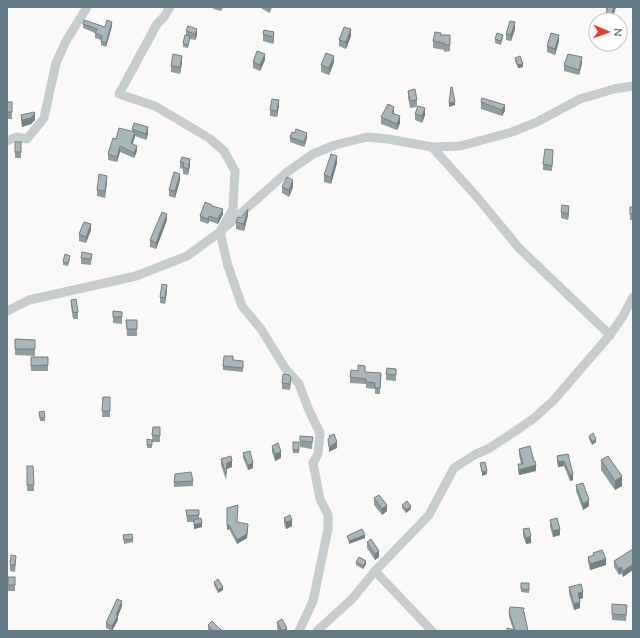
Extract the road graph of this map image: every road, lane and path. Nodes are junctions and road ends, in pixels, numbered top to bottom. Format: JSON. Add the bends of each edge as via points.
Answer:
{"nodes":[{"id":1,"x":88,"y":7,"type":"edge"},
{"id":2,"x":170,"y":7,"type":"edge"},
{"id":3,"x":633,"y":86,"type":"edge"},
{"id":4,"x":7,"y":141,"type":"edge"},
{"id":5,"x":432,"y":147,"type":"junction"},
{"id":6,"x":220,"y":232,"type":"junction"},
{"id":7,"x":633,"y":297,"type":"edge"},
{"id":8,"x":7,"y":311,"type":"edge"},
{"id":9,"x":610,"y":335,"type":"junction"},
{"id":10,"x":375,"y":571,"type":"junction"},
{"id":11,"x":299,"y":631,"type":"edge"},
{"id":12,"x":317,"y":631,"type":"edge"},
{"id":13,"x":432,"y":631,"type":"edge"}],
"edges":[{"from":1,"to":4,"type":"street","via":[[66,41],[56,63],[44,118],[27,139],[16,137]]},
{"from":2,"to":6,"type":"street","via":[[157,24],[120,94],[155,106],[209,138],[224,151],[235,171],[233,209]]},
{"from":3,"to":5,"type":"street","via":[[580,100],[537,122],[505,134],[460,146]]},
{"from":5,"to":6,"type":"street","via":[[367,137],[335,145],[313,154],[286,173]]},
{"from":5,"to":9,"type":"street","via":[[519,248]]},
{"from":6,"to":8,"type":"street","via":[[187,256],[136,276],[29,300]]},
{"from":6,"to":11,"type":"street","via":[[228,266],[242,306],[299,384],[320,433],[318,454],[313,464],[320,499],[328,515],[328,529],[313,601]]},
{"from":7,"to":9,"type":"street"},
{"from":9,"to":10,"type":"street","via":[[553,401],[533,419],[454,468],[429,515]]},
{"from":10,"to":12,"type":"street","via":[[352,598]]},
{"from":10,"to":13,"type":"street"}]}
